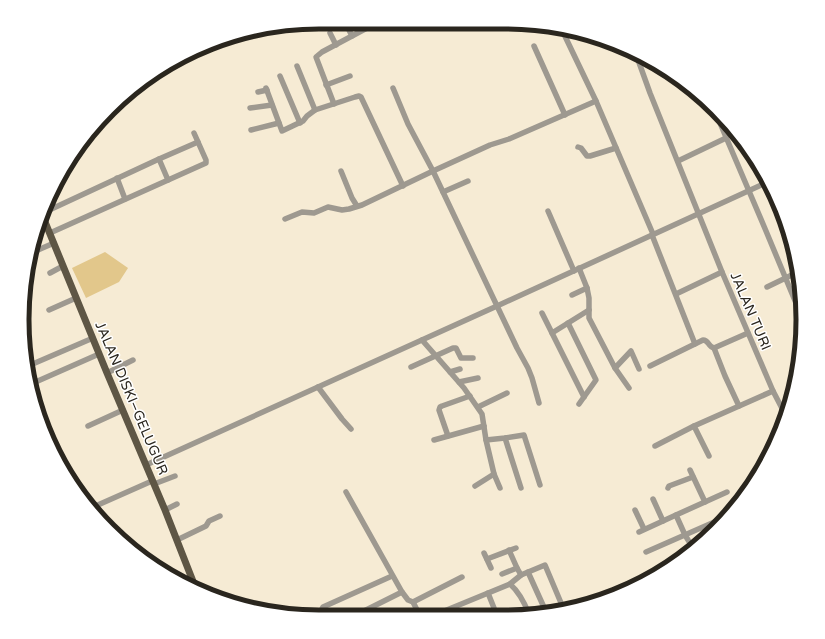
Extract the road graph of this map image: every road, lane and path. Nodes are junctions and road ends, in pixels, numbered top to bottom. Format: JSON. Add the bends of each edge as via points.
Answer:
{"nodes":[{"id":1,"x":348,"y":29,"type":"edge"},
{"id":2,"x":365,"y":29,"type":"edge"},
{"id":3,"x":330,"y":33,"type":"dead end"},
{"id":4,"x":352,"y":36,"type":"junction"},
{"id":5,"x":565,"y":36,"type":"edge"},
{"id":6,"x":336,"y":44,"type":"junction"},
{"id":7,"x":534,"y":46,"type":"dead end"},
{"id":8,"x":639,"y":61,"type":"edge"},
{"id":9,"x":297,"y":66,"type":"dead end"},
{"id":10,"x":280,"y":76,"type":"dead end"},
{"id":11,"x":350,"y":76,"type":"dead end"},
{"id":12,"x":326,"y":85,"type":"junction"},
{"id":13,"x":393,"y":88,"type":"dead end"},
{"id":14,"x":258,"y":92,"type":"dead end"},
{"id":15,"x":596,"y":101,"type":"junction"},
{"id":16,"x":334,"y":104,"type":"junction"},
{"id":17,"x":272,"y":105,"type":"junction"},
{"id":18,"x":250,"y":108,"type":"dead end"},
{"id":19,"x":315,"y":110,"type":"junction"},
{"id":20,"x":565,"y":114,"type":"junction"},
{"id":21,"x":300,"y":123,"type":"junction"},
{"id":22,"x":279,"y":124,"type":"junction"},
{"id":23,"x":720,"y":124,"type":"edge"},
{"id":24,"x":251,"y":130,"type":"dead end"},
{"id":25,"x":194,"y":133,"type":"dead end"},
{"id":26,"x":726,"y":138,"type":"junction"},
{"id":27,"x":198,"y":142,"type":"junction"},
{"id":28,"x":578,"y":147,"type":"dead end"},
{"id":29,"x":616,"y":148,"type":"junction"},
{"id":30,"x":159,"y":159,"type":"junction"},
{"id":31,"x":678,"y":161,"type":"junction"},
{"id":32,"x":341,"y":171,"type":"dead end"},
{"id":33,"x":433,"y":171,"type":"junction"},
{"id":34,"x":116,"y":178,"type":"junction"},
{"id":35,"x":168,"y":180,"type":"junction"},
{"id":36,"x":468,"y":181,"type":"dead end"},
{"id":37,"x":762,"y":184,"type":"edge"},
{"id":38,"x":403,"y":186,"type":"junction"},
{"id":39,"x":749,"y":190,"type":"junction"},
{"id":40,"x":443,"y":192,"type":"junction"},
{"id":41,"x":125,"y":199,"type":"junction"},
{"id":42,"x":357,"y":206,"type":"junction"},
{"id":43,"x":50,"y":209,"type":"edge"},
{"id":44,"x":548,"y":211,"type":"dead end"},
{"id":45,"x":699,"y":213,"type":"junction"},
{"id":46,"x":285,"y":219,"type":"dead end"},
{"id":47,"x":46,"y":224,"type":"edge"},
{"id":48,"x":50,"y":233,"type":"junction"},
{"id":49,"x":652,"y":234,"type":"junction"},
{"id":50,"x":54,"y":243,"type":"junction"},
{"id":51,"x":38,"y":250,"type":"edge"},
{"id":52,"x":63,"y":266,"type":"junction"},
{"id":53,"x":576,"y":269,"type":"junction"},
{"id":54,"x":722,"y":272,"type":"junction"},
{"id":55,"x":50,"y":273,"type":"dead end"},
{"id":56,"x":792,"y":275,"type":"edge"},
{"id":57,"x":786,"y":278,"type":"junction"},
{"id":58,"x":768,"y":287,"type":"dead end"},
{"id":59,"x":587,"y":288,"type":"junction"},
{"id":60,"x":676,"y":294,"type":"junction"},
{"id":61,"x":572,"y":295,"type":"dead end"},
{"id":62,"x":76,"y":298,"type":"junction"},
{"id":63,"x":795,"y":300,"type":"edge"},
{"id":64,"x":497,"y":306,"type":"junction"},
{"id":65,"x":49,"y":310,"type":"dead end"},
{"id":66,"x":589,"y":310,"type":"junction"},
{"id":67,"x":542,"y":313,"type":"dead end"},
{"id":68,"x":568,"y":323,"type":"junction"},
{"id":69,"x":552,"y":332,"type":"junction"},
{"id":70,"x":748,"y":334,"type":"junction"},
{"id":71,"x":93,"y":338,"type":"junction"},
{"id":72,"x":422,"y":340,"type":"junction"},
{"id":73,"x":695,"y":344,"type":"junction"},
{"id":74,"x":714,"y":348,"type":"junction"},
{"id":75,"x":99,"y":354,"type":"junction"},
{"id":76,"x":435,"y":356,"type":"junction"},
{"id":77,"x":474,"y":358,"type":"dead end"},
{"id":78,"x":133,"y":360,"type":"dead end"},
{"id":79,"x":32,"y":364,"type":"edge"},
{"id":80,"x":650,"y":366,"type":"dead end"},
{"id":81,"x":411,"y":367,"type":"dead end"},
{"id":82,"x":616,"y":368,"type":"junction"},
{"id":83,"x":460,"y":369,"type":"dead end"},
{"id":84,"x":639,"y":369,"type":"dead end"},
{"id":85,"x":107,"y":372,"type":"junction"},
{"id":86,"x":450,"y":372,"type":"junction"},
{"id":87,"x":478,"y":378,"type":"dead end"},
{"id":88,"x":36,"y":381,"type":"edge"},
{"id":89,"x":459,"y":382,"type":"junction"},
{"id":90,"x":318,"y":387,"type":"junction"},
{"id":91,"x":629,"y":388,"type":"dead end"},
{"id":92,"x":772,"y":391,"type":"junction"},
{"id":93,"x":507,"y":393,"type":"dead end"},
{"id":94,"x":470,"y":396,"type":"junction"},
{"id":95,"x":584,"y":397,"type":"junction"},
{"id":96,"x":539,"y":402,"type":"dead end"},
{"id":97,"x":579,"y":404,"type":"dead end"},
{"id":98,"x":739,"y":406,"type":"junction"},
{"id":99,"x":478,"y":407,"type":"junction"},
{"id":100,"x":782,"y":409,"type":"edge"},
{"id":101,"x":123,"y":410,"type":"junction"},
{"id":102,"x":88,"y":426,"type":"dead end"},
{"id":103,"x":484,"y":426,"type":"junction"},
{"id":104,"x":694,"y":426,"type":"junction"},
{"id":105,"x":352,"y":429,"type":"dead end"},
{"id":106,"x":531,"y":433,"type":"dead end"},
{"id":107,"x":524,"y":435,"type":"junction"},
{"id":108,"x":448,"y":436,"type":"junction"},
{"id":109,"x":505,"y":438,"type":"junction"},
{"id":110,"x":434,"y":440,"type":"dead end"},
{"id":111,"x":486,"y":440,"type":"junction"},
{"id":112,"x":655,"y":446,"type":"dead end"},
{"id":113,"x":709,"y":456,"type":"dead end"},
{"id":114,"x":146,"y":465,"type":"junction"},
{"id":115,"x":690,"y":470,"type":"dead end"},
{"id":116,"x":494,"y":474,"type":"junction"},
{"id":117,"x":175,"y":476,"type":"dead end"},
{"id":118,"x":693,"y":477,"type":"junction"},
{"id":119,"x":488,"y":478,"type":"junction"},
{"id":120,"x":153,"y":483,"type":"junction"},
{"id":121,"x":475,"y":486,"type":"dead end"},
{"id":122,"x":540,"y":486,"type":"dead end"},
{"id":123,"x":521,"y":488,"type":"dead end"},
{"id":124,"x":668,"y":488,"type":"dead end"},
{"id":125,"x":346,"y":492,"type":"dead end"},
{"id":126,"x":727,"y":492,"type":"dead end"},
{"id":127,"x":653,"y":499,"type":"dead end"},
{"id":128,"x":705,"y":502,"type":"junction"},
{"id":129,"x":177,"y":504,"type":"dead end"},
{"id":130,"x":97,"y":506,"type":"edge"},
{"id":131,"x":165,"y":510,"type":"junction"},
{"id":132,"x":635,"y":510,"type":"dead end"},
{"id":133,"x":676,"y":515,"type":"junction"},
{"id":134,"x":220,"y":516,"type":"dead end"},
{"id":135,"x":663,"y":521,"type":"junction"},
{"id":136,"x":713,"y":522,"type":"edge"},
{"id":137,"x":685,"y":535,"type":"junction"},
{"id":138,"x":177,"y":540,"type":"junction"},
{"id":139,"x":690,"y":543,"type":"edge"},
{"id":140,"x":516,"y":548,"type":"dead end"},
{"id":141,"x":509,"y":550,"type":"junction"},
{"id":142,"x":646,"y":552,"type":"dead end"},
{"id":143,"x":484,"y":553,"type":"dead end"},
{"id":144,"x":487,"y":559,"type":"junction"},
{"id":145,"x":491,"y":568,"type":"dead end"},
{"id":146,"x":517,"y":568,"type":"junction"},
{"id":147,"x":528,"y":572,"type":"junction"},
{"id":148,"x":502,"y":574,"type":"dead end"},
{"id":149,"x":521,"y":575,"type":"junction"},
{"id":150,"x":392,"y":576,"type":"junction"},
{"id":151,"x":462,"y":577,"type":"dead end"},
{"id":152,"x":193,"y":581,"type":"edge"},
{"id":153,"x":510,"y":584,"type":"junction"},
{"id":154,"x":402,"y":592,"type":"junction"},
{"id":155,"x":488,"y":593,"type":"junction"},
{"id":156,"x":413,"y":602,"type":"junction"},
{"id":157,"x":561,"y":604,"type":"edge"},
{"id":158,"x":494,"y":608,"type":"dead end"},
{"id":159,"x":544,"y":608,"type":"edge"},
{"id":160,"x":526,"y":609,"type":"edge"},
{"id":161,"x":322,"y":610,"type":"edge"},
{"id":162,"x":366,"y":610,"type":"edge"},
{"id":163,"x":417,"y":610,"type":"edge"},
{"id":164,"x":447,"y":610,"type":"edge"}],
"edges":[{"from":1,"to":4,"type":"street"},
{"from":2,"to":4,"type":"street"},
{"from":3,"to":6,"type":"street"},
{"from":4,"to":6,"type":"street"},
{"from":5,"to":15,"type":"street"},
{"from":6,"to":12,"type":"street","via":[[316,57]]},
{"from":7,"to":20,"type":"street"},
{"from":8,"to":31,"type":"street","name":"JALAN TURI"},
{"from":9,"to":19,"type":"street"},
{"from":10,"to":21,"type":"street"},
{"from":11,"to":12,"type":"street"},
{"from":12,"to":16,"type":"street"},
{"from":13,"to":33,"type":"street","via":[[408,124]]},
{"from":14,"to":17,"type":"street","via":[[266,89]]},
{"from":15,"to":20,"type":"street"},
{"from":15,"to":29,"type":"street"},
{"from":16,"to":19,"type":"street"},
{"from":16,"to":38,"type":"street","via":[[361,97]]},
{"from":17,"to":18,"type":"street"},
{"from":17,"to":22,"type":"street"},
{"from":19,"to":21,"type":"street"},
{"from":20,"to":33,"type":"street"},
{"from":21,"to":22,"type":"street","via":[[282,131]]},
{"from":22,"to":24,"type":"street"},
{"from":23,"to":26,"type":"street"},
{"from":25,"to":27,"type":"street"},
{"from":26,"to":31,"type":"street"},
{"from":26,"to":39,"type":"street"},
{"from":27,"to":30,"type":"street"},
{"from":27,"to":35,"type":"street","via":[[206,162]]},
{"from":28,"to":29,"type":"street","via":[[587,156]]},
{"from":29,"to":49,"type":"street"},
{"from":30,"to":34,"type":"street"},
{"from":30,"to":35,"type":"street"},
{"from":31,"to":45,"type":"street","name":"JALAN TURI"},
{"from":32,"to":42,"type":"street"},
{"from":33,"to":38,"type":"street"},
{"from":33,"to":40,"type":"street"},
{"from":34,"to":41,"type":"street"},
{"from":34,"to":43,"type":"street"},
{"from":35,"to":41,"type":"street"},
{"from":36,"to":40,"type":"street"},
{"from":37,"to":39,"type":"street"},
{"from":38,"to":42,"type":"street"},
{"from":39,"to":45,"type":"street"},
{"from":39,"to":57,"type":"street"},
{"from":40,"to":64,"type":"street"},
{"from":41,"to":48,"type":"street"},
{"from":42,"to":46,"type":"street","via":[[342,210],[328,207],[314,213],[302,212]]},
{"from":44,"to":53,"type":"street"},
{"from":45,"to":49,"type":"street"},
{"from":45,"to":54,"type":"street","name":"JALAN TURI"},
{"from":47,"to":48,"type":"main road","name":"JALAN DISKI–GELUGUR"},
{"from":48,"to":50,"type":"main road","name":"JALAN DISKI–GELUGUR"},
{"from":49,"to":53,"type":"street"},
{"from":49,"to":60,"type":"street"},
{"from":50,"to":51,"type":"street"},
{"from":50,"to":52,"type":"main road","name":"JALAN DISKI–GELUGUR"},
{"from":52,"to":55,"type":"street"},
{"from":52,"to":62,"type":"main road","name":"JALAN DISKI–GELUGUR"},
{"from":53,"to":59,"type":"street"},
{"from":53,"to":64,"type":"street"},
{"from":54,"to":60,"type":"street"},
{"from":54,"to":70,"type":"street","name":"JALAN TURI"},
{"from":56,"to":57,"type":"street"},
{"from":57,"to":58,"type":"street"},
{"from":57,"to":63,"type":"street"},
{"from":59,"to":61,"type":"street"},
{"from":59,"to":66,"type":"street"},
{"from":60,"to":73,"type":"street"},
{"from":62,"to":65,"type":"street"},
{"from":62,"to":71,"type":"main road","name":"JALAN DISKI–GELUGUR"},
{"from":64,"to":72,"type":"street"},
{"from":64,"to":96,"type":"street","via":[[528,368]]},
{"from":66,"to":68,"type":"street"},
{"from":66,"to":82,"type":"street","via":[[589,318]]},
{"from":67,"to":69,"type":"street"},
{"from":68,"to":69,"type":"street"},
{"from":68,"to":95,"type":"street","via":[[596,380]]},
{"from":69,"to":95,"type":"street"},
{"from":70,"to":74,"type":"street"},
{"from":70,"to":92,"type":"street","name":"JALAN TURI"},
{"from":71,"to":75,"type":"main road","name":"JALAN DISKI–GELUGUR"},
{"from":71,"to":79,"type":"street"},
{"from":72,"to":76,"type":"street"},
{"from":72,"to":90,"type":"street"},
{"from":73,"to":74,"type":"street","via":[[706,340],[710,347]]},
{"from":73,"to":80,"type":"street"},
{"from":74,"to":98,"type":"street"},
{"from":75,"to":85,"type":"main road","name":"JALAN DISKI–GELUGUR"},
{"from":75,"to":88,"type":"street"},
{"from":76,"to":77,"type":"street","via":[[455,347],[461,358]]},
{"from":76,"to":81,"type":"street"},
{"from":76,"to":86,"type":"street"},
{"from":78,"to":85,"type":"street"},
{"from":82,"to":84,"type":"street","via":[[631,351]]},
{"from":82,"to":91,"type":"street"},
{"from":83,"to":86,"type":"street"},
{"from":85,"to":101,"type":"main road","name":"JALAN DISKI–GELUGUR"},
{"from":86,"to":89,"type":"street"},
{"from":87,"to":89,"type":"street"},
{"from":89,"to":94,"type":"street"},
{"from":90,"to":105,"type":"street"},
{"from":90,"to":114,"type":"street"},
{"from":92,"to":98,"type":"street"},
{"from":92,"to":100,"type":"street","name":"JALAN TURI"},
{"from":93,"to":99,"type":"street"},
{"from":94,"to":99,"type":"street"},
{"from":94,"to":108,"type":"street","via":[[439,408]]},
{"from":95,"to":97,"type":"street"},
{"from":98,"to":104,"type":"street"},
{"from":99,"to":103,"type":"street"},
{"from":101,"to":102,"type":"street"},
{"from":101,"to":114,"type":"main road","name":"JALAN DISKI–GELUGUR"},
{"from":103,"to":108,"type":"street"},
{"from":103,"to":111,"type":"street"},
{"from":104,"to":112,"type":"street"},
{"from":104,"to":113,"type":"street"},
{"from":106,"to":107,"type":"street"},
{"from":107,"to":109,"type":"street"},
{"from":107,"to":122,"type":"street"},
{"from":108,"to":110,"type":"street"},
{"from":109,"to":111,"type":"street"},
{"from":109,"to":123,"type":"street"},
{"from":111,"to":116,"type":"street"},
{"from":114,"to":120,"type":"main road","name":"JALAN DISKI–GELUGUR"},
{"from":115,"to":118,"type":"street"},
{"from":116,"to":119,"type":"street"},
{"from":116,"to":119,"type":"street","via":[[500,488]]},
{"from":117,"to":120,"type":"street"},
{"from":118,"to":124,"type":"street"},
{"from":118,"to":128,"type":"street"},
{"from":119,"to":121,"type":"street"},
{"from":120,"to":130,"type":"street"},
{"from":120,"to":131,"type":"main road","name":"JALAN DISKI–GELUGUR"},
{"from":125,"to":150,"type":"street"},
{"from":126,"to":128,"type":"street"},
{"from":127,"to":135,"type":"street"},
{"from":128,"to":133,"type":"street"},
{"from":129,"to":131,"type":"street"},
{"from":131,"to":138,"type":"main road","name":"JALAN DISKI–GELUGUR"},
{"from":132,"to":135,"type":"street","via":[[642,530]]},
{"from":133,"to":135,"type":"street"},
{"from":133,"to":137,"type":"street"},
{"from":134,"to":138,"type":"street"},
{"from":136,"to":137,"type":"street"},
{"from":137,"to":139,"type":"street"},
{"from":137,"to":142,"type":"street"},
{"from":138,"to":152,"type":"main road","name":"JALAN DISKI–GELUGUR"},
{"from":140,"to":141,"type":"street"},
{"from":141,"to":144,"type":"street"},
{"from":141,"to":146,"type":"street"},
{"from":143,"to":144,"type":"street"},
{"from":144,"to":145,"type":"street"},
{"from":146,"to":148,"type":"street"},
{"from":146,"to":149,"type":"street"},
{"from":147,"to":149,"type":"street"},
{"from":147,"to":157,"type":"street","via":[[544,565]]},
{"from":147,"to":159,"type":"street"},
{"from":149,"to":153,"type":"street"},
{"from":150,"to":154,"type":"street"},
{"from":150,"to":161,"type":"street","via":[[323,607]]},
{"from":151,"to":156,"type":"street"},
{"from":153,"to":155,"type":"street"},
{"from":153,"to":160,"type":"street"},
{"from":154,"to":156,"type":"street"},
{"from":154,"to":162,"type":"street"},
{"from":155,"to":158,"type":"street"},
{"from":155,"to":164,"type":"street"},
{"from":156,"to":163,"type":"street"}]}
